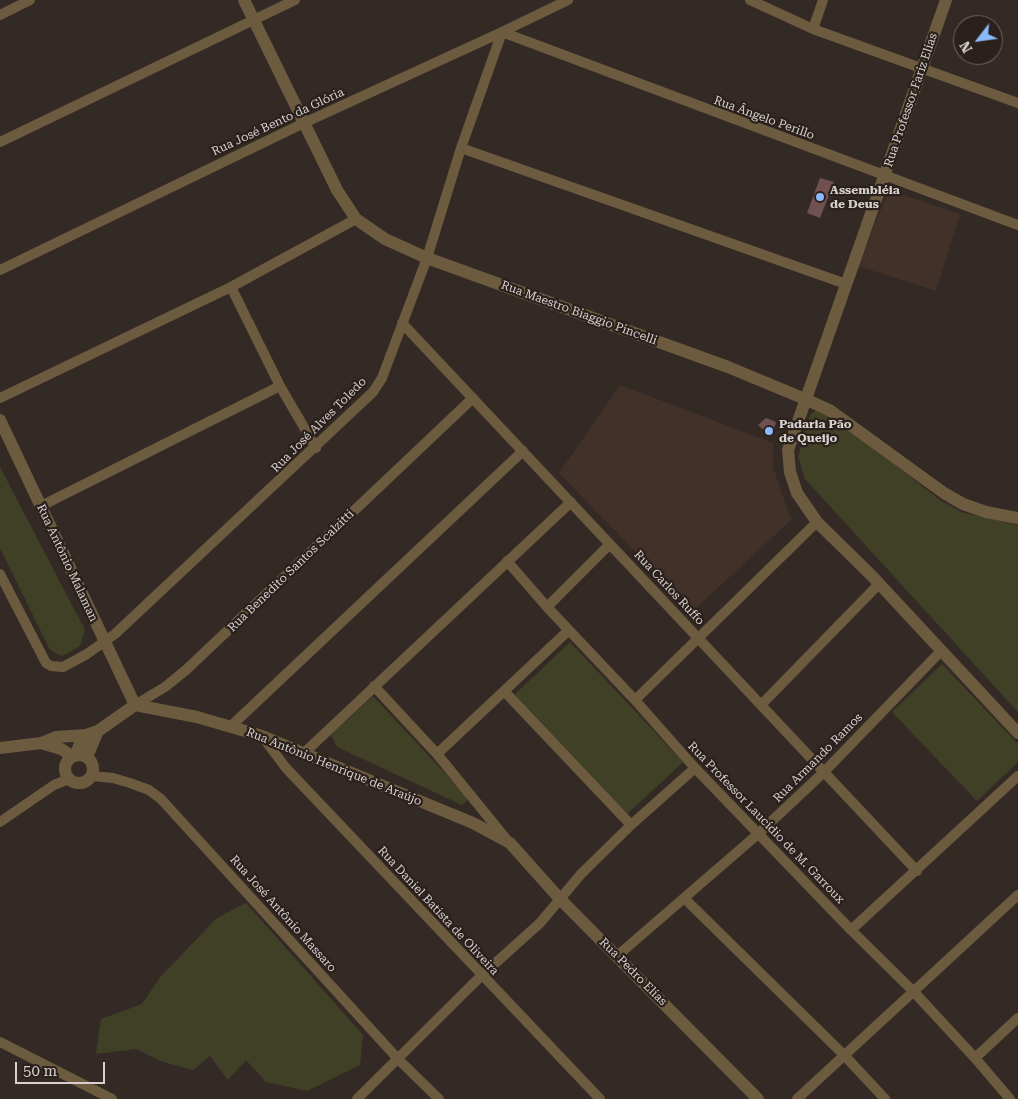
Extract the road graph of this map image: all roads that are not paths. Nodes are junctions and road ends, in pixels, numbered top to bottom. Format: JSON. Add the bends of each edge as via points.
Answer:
{"nodes":[{"id":1,"x":30,"y":0,"type":"edge"},
{"id":2,"x":244,"y":0,"type":"edge"},
{"id":3,"x":295,"y":0,"type":"edge"},
{"id":4,"x":568,"y":0,"type":"edge"},
{"id":5,"x":750,"y":0,"type":"edge"},
{"id":6,"x":823,"y":0,"type":"edge"},
{"id":7,"x":946,"y":0,"type":"edge"},
{"id":8,"x":0,"y":15,"type":"edge"},
{"id":9,"x":253,"y":20,"type":"junction"},
{"id":10,"x":813,"y":29,"type":"junction"},
{"id":11,"x":502,"y":32,"type":"junction"},
{"id":12,"x":922,"y":69,"type":"junction"},
{"id":13,"x":1018,"y":103,"type":"edge"},
{"id":14,"x":304,"y":122,"type":"junction"},
{"id":15,"x":0,"y":142,"type":"edge"},
{"id":16,"x":460,"y":148,"type":"junction"},
{"id":17,"x":885,"y":176,"type":"junction"},
{"id":18,"x":356,"y":219,"type":"junction"},
{"id":19,"x":1018,"y":225,"type":"edge"},
{"id":20,"x":427,"y":258,"type":"junction"},
{"id":21,"x":0,"y":270,"type":"edge"},
{"id":22,"x":846,"y":284,"type":"junction"},
{"id":23,"x":231,"y":287,"type":"junction"},
{"id":24,"x":402,"y":323,"type":"junction"},
{"id":25,"x":280,"y":386,"type":"junction"},
{"id":26,"x":0,"y":398,"type":"edge"},
{"id":27,"x":473,"y":398,"type":"junction"},
{"id":28,"x":806,"y":399,"type":"junction"},
{"id":29,"x":0,"y":420,"type":"edge"},
{"id":30,"x":316,"y":448,"type":"junction"},
{"id":31,"x":523,"y":451,"type":"junction"},
{"id":32,"x":571,"y":502,"type":"junction"},
{"id":33,"x":41,"y":506,"type":"junction"},
{"id":34,"x":1018,"y":518,"type":"edge"},
{"id":35,"x":817,"y":522,"type":"junction"},
{"id":36,"x":610,"y":544,"type":"junction"},
{"id":37,"x":507,"y":562,"type":"junction"},
{"id":38,"x":0,"y":574,"type":"edge"},
{"id":39,"x":878,"y":585,"type":"junction"},
{"id":40,"x":547,"y":607,"type":"junction"},
{"id":41,"x":569,"y":630,"type":"junction"},
{"id":42,"x":698,"y":638,"type":"junction"},
{"id":43,"x":105,"y":643,"type":"junction"},
{"id":44,"x":941,"y":651,"type":"junction"},
{"id":45,"x":374,"y":686,"type":"junction"},
{"id":46,"x":504,"y":691,"type":"junction"},
{"id":47,"x":635,"y":700,"type":"junction"},
{"id":48,"x":135,"y":705,"type":"junction"},
{"id":49,"x":761,"y":705,"type":"junction"},
{"id":50,"x":230,"y":727,"type":"junction"},
{"id":51,"x":92,"y":733,"type":"junction"},
{"id":52,"x":1018,"y":733,"type":"edge"},
{"id":53,"x":262,"y":736,"type":"junction"},
{"id":54,"x":41,"y":743,"type":"junction"},
{"id":55,"x":0,"y":748,"type":"edge"},
{"id":56,"x":304,"y":753,"type":"junction"},
{"id":57,"x":437,"y":754,"type":"junction"},
{"id":58,"x":78,"y":756,"type":"junction"},
{"id":59,"x":695,"y":768,"type":"junction"},
{"id":60,"x":824,"y":772,"type":"junction"},
{"id":61,"x":92,"y":776,"type":"junction"},
{"id":62,"x":1018,"y":776,"type":"edge"},
{"id":63,"x":69,"y":779,"type":"junction"},
{"id":64,"x":0,"y":822,"type":"edge"},
{"id":65,"x":473,"y":823,"type":"joint"},
{"id":66,"x":631,"y":825,"type":"junction"},
{"id":67,"x":758,"y":834,"type":"junction"},
{"id":68,"x":510,"y":843,"type":"junction"},
{"id":69,"x":917,"y":871,"type":"junction"},
{"id":70,"x":1018,"y":895,"type":"edge"},
{"id":71,"x":684,"y":898,"type":"junction"},
{"id":72,"x":560,"y":899,"type":"junction"},
{"id":73,"x":851,"y":930,"type":"junction"},
{"id":74,"x":617,"y":956,"type":"junction"},
{"id":75,"x":481,"y":976,"type":"junction"},
{"id":76,"x":913,"y":991,"type":"junction"},
{"id":77,"x":1018,"y":1018,"type":"edge"},
{"id":78,"x":0,"y":1042,"type":"edge"},
{"id":79,"x":844,"y":1055,"type":"junction"},
{"id":80,"x":975,"y":1058,"type":"junction"},
{"id":81,"x":398,"y":1059,"type":"junction"},
{"id":82,"x":112,"y":1099,"type":"edge"},
{"id":83,"x":357,"y":1099,"type":"edge"},
{"id":84,"x":439,"y":1099,"type":"edge"},
{"id":85,"x":600,"y":1099,"type":"edge"},
{"id":86,"x":758,"y":1099,"type":"edge"},
{"id":87,"x":797,"y":1099,"type":"edge"},
{"id":88,"x":885,"y":1099,"type":"edge"},
{"id":89,"x":1010,"y":1099,"type":"edge"}],
"edges":[{"from":1,"to":8,"type":"street"},
{"from":2,"to":9,"type":"street","name":"Rua Maestro Biaggio Pincelli"},
{"from":3,"to":9,"type":"street"},
{"from":4,"to":11,"type":"street","name":"Rua José Bento da Glória"},
{"from":5,"to":10,"type":"street"},
{"from":6,"to":10,"type":"street"},
{"from":7,"to":12,"type":"street","name":"Rua Professor Fariz Elias"},
{"from":9,"to":14,"type":"street","name":"Rua Maestro Biaggio Pincelli"},
{"from":9,"to":15,"type":"street"},
{"from":10,"to":12,"type":"street"},
{"from":11,"to":14,"type":"street","name":"Rua José Bento da Glória"},
{"from":11,"to":16,"type":"street","name":"Rua José Alves Toledo"},
{"from":11,"to":17,"type":"street","name":"Rua Ângelo Perillo"},
{"from":12,"to":13,"type":"street"},
{"from":12,"to":17,"type":"street","name":"Rua Professor Fariz Elias"},
{"from":14,"to":18,"type":"street","name":"Rua Maestro Biaggio Pincelli","via":[[337,190]]},
{"from":14,"to":21,"type":"street","name":"Rua José Bento da Glória"},
{"from":16,"to":20,"type":"street","name":"Rua José Alves Toledo"},
{"from":16,"to":22,"type":"street"},
{"from":17,"to":19,"type":"street","name":"Rua Ângelo Perillo"},
{"from":17,"to":22,"type":"street","name":"Rua Professor Fariz Elias"},
{"from":18,"to":20,"type":"street","name":"Rua Maestro Biaggio Pincelli","via":[[385,239]]},
{"from":18,"to":23,"type":"street"},
{"from":20,"to":24,"type":"street","name":"Rua José Alves Toledo"},
{"from":20,"to":28,"type":"street","name":"Rua Maestro Biaggio Pincelli","via":[[728,367]]},
{"from":22,"to":28,"type":"street","name":"Rua Professor Fariz Elias"},
{"from":23,"to":25,"type":"street"},
{"from":23,"to":26,"type":"street"},
{"from":24,"to":27,"type":"street","name":"Rua Carlos Ruffo"},
{"from":24,"to":30,"type":"street","name":"Rua José Alves Toledo","via":[[374,392]]},
{"from":25,"to":30,"type":"street"},
{"from":25,"to":33,"type":"street"},
{"from":27,"to":31,"type":"street","name":"Rua Carlos Ruffo"},
{"from":27,"to":48,"type":"street","name":"Rua Benedito Santos Scalzitti","via":[[186,670]]},
{"from":28,"to":34,"type":"street","name":"Rua Maestro Biaggio Pincelli","via":[[831,411],[963,504]]},
{"from":28,"to":35,"type":"street","name":"Rua Professor Fariz Elias","via":[[788,450],[790,472],[797,493]]},
{"from":29,"to":33,"type":"street","name":"Rua Antônio Malaman"},
{"from":30,"to":43,"type":"street","name":"Rua José Alves Toledo"},
{"from":31,"to":32,"type":"street","name":"Rua Carlos Ruffo"},
{"from":31,"to":50,"type":"street"},
{"from":32,"to":36,"type":"street","name":"Rua Carlos Ruffo"},
{"from":32,"to":37,"type":"street"},
{"from":33,"to":43,"type":"street","name":"Rua Antônio Malaman"},
{"from":35,"to":39,"type":"street","name":"Rua Professor Fariz Elias"},
{"from":35,"to":42,"type":"street"},
{"from":36,"to":40,"type":"street"},
{"from":36,"to":42,"type":"street","name":"Rua Carlos Ruffo"},
{"from":37,"to":40,"type":"street","name":"Rua Professor Laucídio de M. Garroux"},
{"from":37,"to":45,"type":"street"},
{"from":38,"to":43,"type":"street","name":"Rua José Alves Toledo","via":[[46,663],[63,667]]},
{"from":39,"to":44,"type":"street","name":"Rua Professor Fariz Elias"},
{"from":39,"to":49,"type":"street"},
{"from":40,"to":41,"type":"street","name":"Rua Professor Laucídio de M. Garroux"},
{"from":41,"to":46,"type":"street"},
{"from":41,"to":47,"type":"street","name":"Rua Professor Laucídio de M. Garroux"},
{"from":42,"to":47,"type":"street"},
{"from":42,"to":49,"type":"street","name":"Rua Carlos Ruffo"},
{"from":43,"to":48,"type":"street","name":"Rua Antônio Malaman"},
{"from":44,"to":52,"type":"street","name":"Rua Professor Fariz Elias"},
{"from":44,"to":60,"type":"street","name":"Rua Armando Ramos"},
{"from":45,"to":56,"type":"street"},
{"from":45,"to":57,"type":"street","name":"Rua Pedro Elías"},
{"from":46,"to":57,"type":"street"},
{"from":46,"to":66,"type":"street"},
{"from":47,"to":59,"type":"street","name":"Rua Professor Laucídio de M. Garroux"},
{"from":48,"to":50,"type":"street","name":"Rua Antônio Henrique de Araújo"},
{"from":48,"to":51,"type":"street","name":"Rua Benedito Santos Scalzitti"},
{"from":49,"to":60,"type":"street","name":"Rua Carlos Ruffo"},
{"from":50,"to":53,"type":"street","name":"Rua Antônio Henrique de Araújo"},
{"from":51,"to":54,"type":"street","via":[[56,737]]},
{"from":51,"to":58,"type":"street","name":"Rua Benedito Santos Scalzitti","via":[[81,741]]},
{"from":53,"to":56,"type":"street","name":"Rua Antônio Henrique de Araújo"},
{"from":53,"to":75,"type":"street","name":"Rua Daniel Batista de Oliveira","via":[[286,768]]},
{"from":54,"to":55,"type":"street"},
{"from":54,"to":58,"type":"street"},
{"from":56,"to":65,"type":"street","name":"Rua Antônio Henrique de Araújo"},
{"from":57,"to":68,"type":"street","name":"Rua Pedro Elías"},
{"from":58,"to":61,"type":"street","via":[[92,762]]},
{"from":58,"to":63,"type":"street","via":[[68,760],[65,770]]},
{"from":59,"to":66,"type":"street"},
{"from":59,"to":67,"type":"street","name":"Rua Professor Laucídio de M. Garroux"},
{"from":60,"to":67,"type":"street","name":"Rua Armando Ramos"},
{"from":60,"to":69,"type":"street","name":"Rua Carlos Ruffo"},
{"from":61,"to":63,"type":"street","via":[[82,783]]},
{"from":61,"to":81,"type":"street","name":"Rua José Antônio Massaro","via":[[130,783],[161,799]]},
{"from":62,"to":69,"type":"street"},
{"from":63,"to":64,"type":"street","via":[[54,785]]},
{"from":65,"to":68,"type":"street","name":"Rua Pedro Elías"},
{"from":66,"to":72,"type":"street","via":[[580,874]]},
{"from":67,"to":71,"type":"street","name":"Rua Armando Ramos"},
{"from":67,"to":73,"type":"street","name":"Rua Professor Laucídio de M. Garroux"},
{"from":68,"to":72,"type":"street","name":"Rua Pedro Elías"},
{"from":69,"to":73,"type":"street"},
{"from":70,"to":76,"type":"street"},
{"from":71,"to":74,"type":"street","name":"Rua Armando Ramos"},
{"from":71,"to":79,"type":"street"},
{"from":72,"to":74,"type":"street","name":"Rua Pedro Elías"},
{"from":72,"to":75,"type":"street","via":[[540,922]]},
{"from":73,"to":76,"type":"street","name":"Rua Professor Laucídio de M. Garroux"},
{"from":74,"to":86,"type":"street","name":"Rua Pedro Elías"},
{"from":75,"to":81,"type":"street"},
{"from":75,"to":85,"type":"street","name":"Rua Daniel Batista de Oliveira"},
{"from":76,"to":79,"type":"street"},
{"from":76,"to":80,"type":"street","name":"Rua Professor Laucídio de M. Garroux"},
{"from":77,"to":80,"type":"street"},
{"from":78,"to":82,"type":"street"},
{"from":79,"to":87,"type":"street"},
{"from":79,"to":88,"type":"street"},
{"from":80,"to":89,"type":"street","name":"Rua Professor Laucídio de M. Garroux"},
{"from":81,"to":83,"type":"street"},
{"from":81,"to":84,"type":"street","name":"Rua José Antônio Massaro"}]}
